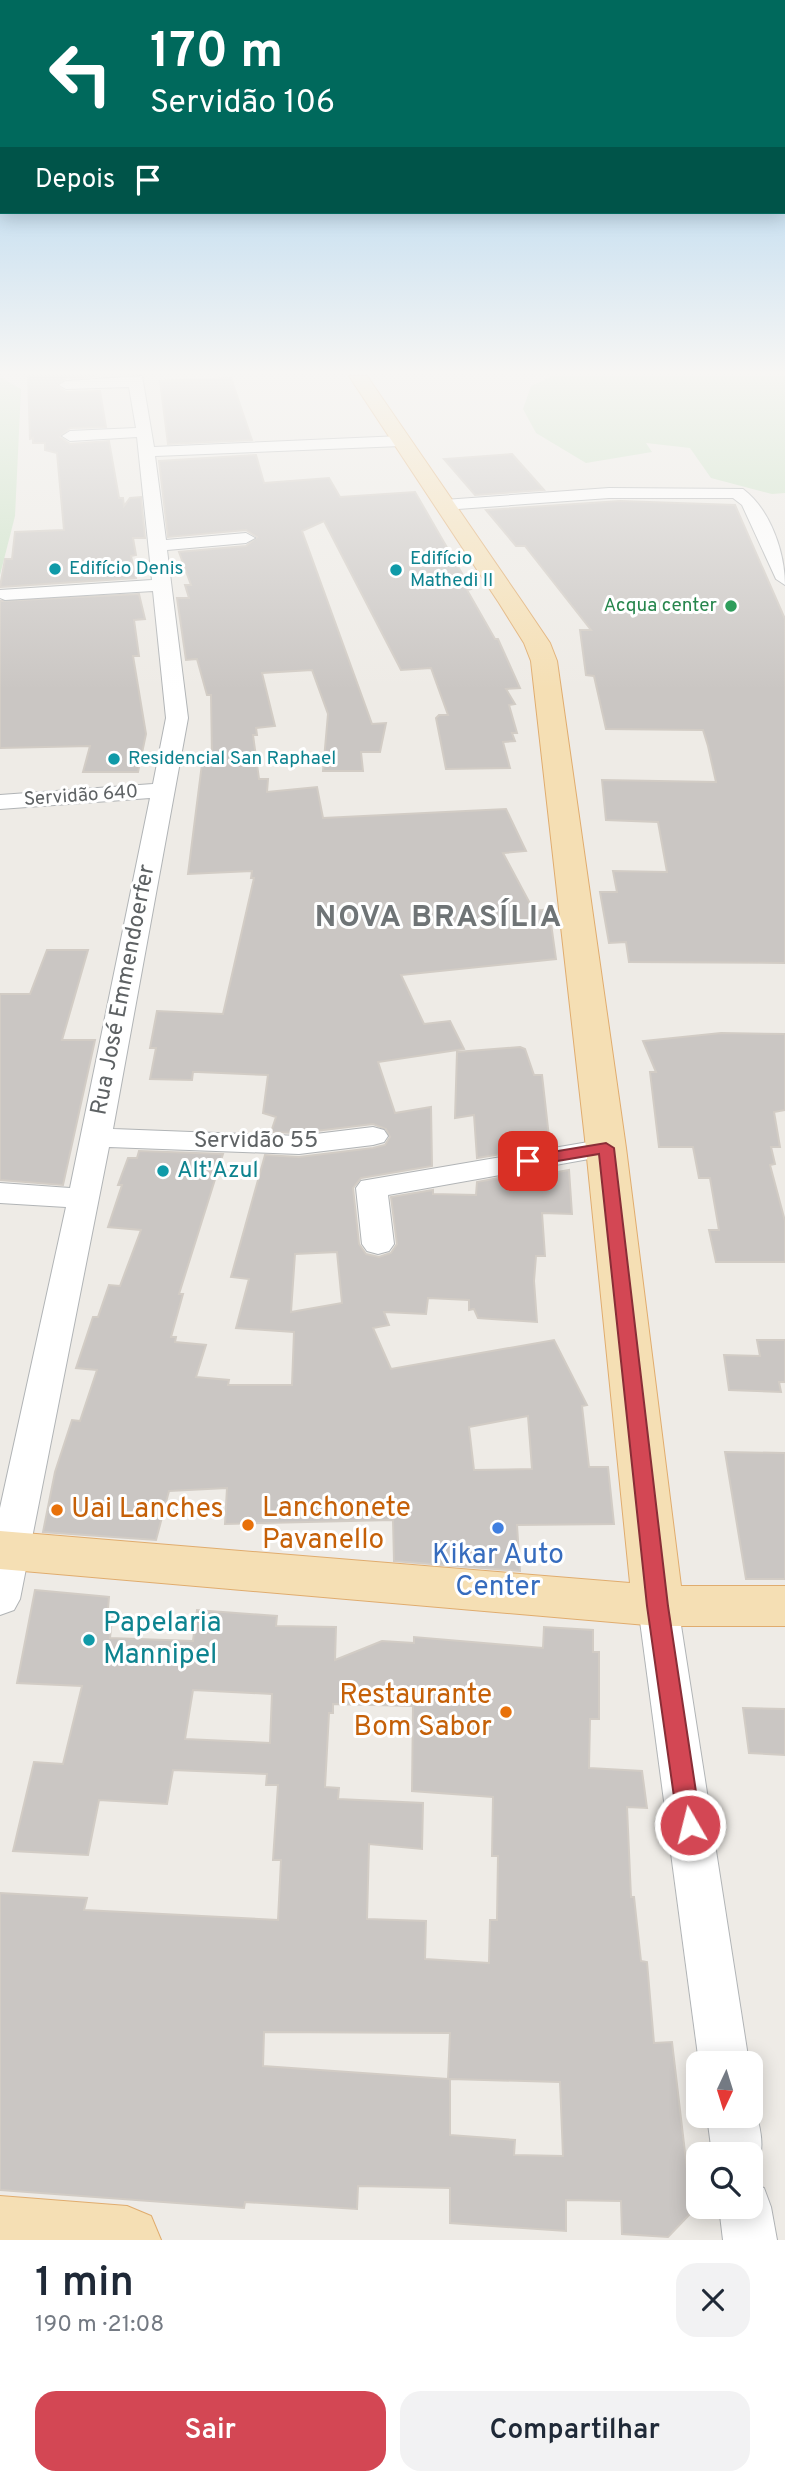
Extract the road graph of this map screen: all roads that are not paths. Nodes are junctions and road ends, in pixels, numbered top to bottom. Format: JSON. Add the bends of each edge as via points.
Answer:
{"nodes":[{"id":1,"x":150,"y":481,"type":"edge"},
{"id":2,"x":428,"y":481,"type":"edge"},
{"id":3,"x":444,"y":505,"type":"junction"},
{"id":4,"x":246,"y":538,"type":"dead end"},
{"id":5,"x":157,"y":546,"type":"junction"},
{"id":6,"x":785,"y":579,"type":"edge"},
{"id":7,"x":162,"y":585,"type":"junction"},
{"id":8,"x":5,"y":594,"type":"dead end"},
{"id":9,"x":163,"y":790,"type":"junction"},
{"id":10,"x":0,"y":802,"type":"edge"},
{"id":11,"x":373,"y":1136,"type":"dead end"},
{"id":12,"x":96,"y":1137,"type":"junction"},
{"id":13,"x":606,"y":1148,"type":"junction"},
{"id":14,"x":0,"y":1193,"type":"edge"},
{"id":15,"x":83,"y":1198,"type":"junction"},
{"id":16,"x":378,"y":1244,"type":"dead end"},
{"id":17,"x":3,"y":1567,"type":"edge"},
{"id":18,"x":658,"y":1606,"type":"junction"},
{"id":19,"x":785,"y":1606,"type":"edge"},
{"id":20,"x":722,"y":2051,"type":"edge"},
{"id":21,"x":747,"y":2219,"type":"edge"},
{"id":22,"x":0,"y":2230,"type":"edge"},
{"id":23,"x":127,"y":2240,"type":"edge"},
{"id":24,"x":750,"y":2240,"type":"edge"}],
"edges":[{"from":1,"to":5,"type":"street","name":"Rua José Emmendoerfer"},
{"from":2,"to":3,"type":"main road"},
{"from":3,"to":6,"type":"street","via":[[608,493],[737,493],[750,502]]},
{"from":3,"to":13,"type":"main road","via":[[537,643],[544,661]]},
{"from":4,"to":5,"type":"street"},
{"from":5,"to":7,"type":"street","name":"Rua José Emmendoerfer"},
{"from":7,"to":8,"type":"street"},
{"from":7,"to":9,"type":"street","name":"Rua José Emmendoerfer","via":[[177,718]]},
{"from":9,"to":10,"type":"street","name":"Servidão 640"},
{"from":9,"to":12,"type":"street","name":"Rua José Emmendoerfer"},
{"from":11,"to":12,"type":"street","name":"Servidão 55","via":[[299,1145]]},
{"from":12,"to":15,"type":"street","name":"Rua José Emmendoerfer"},
{"from":13,"to":16,"type":"street","via":[[372,1188]]},
{"from":13,"to":18,"type":"main road"},
{"from":14,"to":15,"type":"street"},
{"from":15,"to":17,"type":"street","name":"Rua José Emmendoerfer"},
{"from":17,"to":18,"type":"main road"},
{"from":18,"to":19,"type":"main road"},
{"from":18,"to":20,"type":"street"},
{"from":21,"to":24,"type":"street"},
{"from":22,"to":23,"type":"main road"}]}
